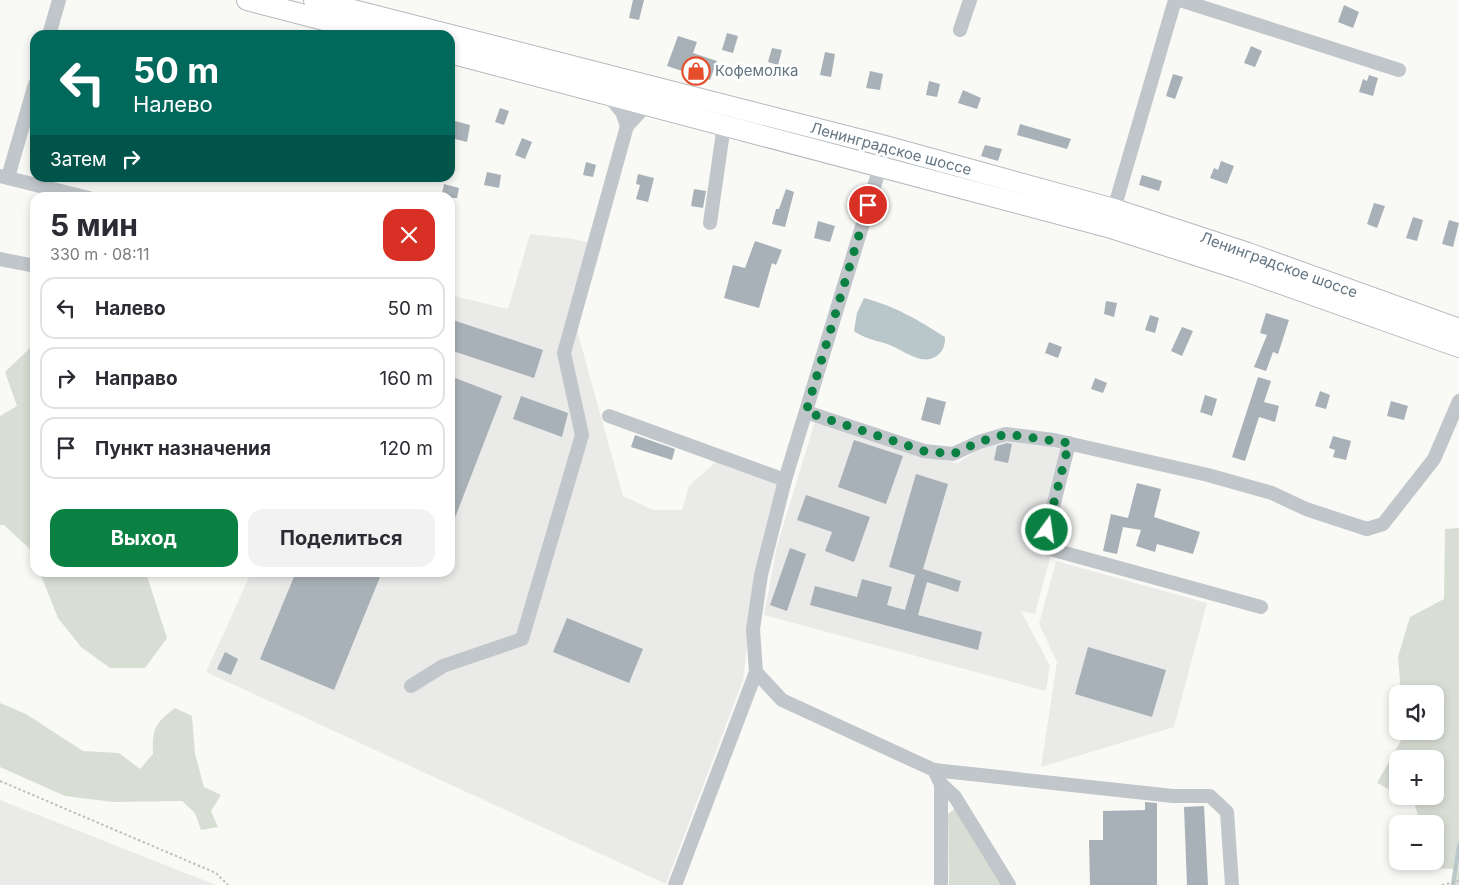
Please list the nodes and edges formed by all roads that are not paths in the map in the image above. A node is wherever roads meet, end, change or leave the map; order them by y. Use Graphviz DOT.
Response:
graph roads {
  1 [pos="59,0"];
  2 [pos="247,0"];
  3 [pos="314,0"];
  4 [pos="970,0"];
  5 [pos="1175,0"];
  6 [pos="1180,0"];
  7 [pos="50,30"];
  8 [pos="363,30"];
  9 [pos="431,30"];
  10 [pos="960,30"];
  11 [pos="455,36"];
  12 [pos="455,54"];
  13 [pos="1399,70"];
  14 [pos="608,94"];
  15 [pos="30,99"];
  16 [pos="651,106"];
  17 [pos="627,126"];
  18 [pos="724,126"];
  19 [pos="880,167"];
  20 [pos="4,176"];
  21 [pos="66,192"];
  22 [pos="1114,209"];
  23 [pos="710,222"];
  24 [pos="0,259"];
  25 [pos="30,265"];
  26 [pos="1459,329"];
  27 [pos="1459,347"];
  28 [pos="1459,401"];
  29 [pos="806,412"];
  30 [pos="609,416"];
  31 [pos="1069,443"];
  32 [pos="785,480"];
  33 [pos="1261,607"];
  34 [pos="756,672"];
  35 [pos="411,686"];
  36 [pos="934,770"];
  37 [pos="941,784"];
  38 [pos="675,885"];
  39 [pos="941,885"];
  40 [pos="1010,885"];
  41 [pos="1232,885"];
  1 -- 7 [label="street"];
  2 -- 8 [label="highway"];
  3 -- 9 [label="highway, Ленинградское шоссе"];
  4 -- 10 [label="street"];
  5 -- 22 [label="street"];
  6 -- 13 [label="street"];
  11 -- 22 [label="highway, Ленинградское шоссе"];
  12 -- 14 [label="highway, Ленинградское шоссе"];
  14 -- 16 [label="highway, Ленинградское шоссе"];
  14 -- 17 [label="street"];
  15 -- 20 [label="street"];
  16 -- 17 [label="street"];
  16 -- 18 [label="highway, Ленинградское шоссе"];
  17 -- 35 [label="street"];
  18 -- 19 [label="highway, Ленинградское шоссе"];
  18 -- 23 [label="street"];
  19 -- 27 [label="highway, Ленинградское шоссе"];
  19 -- 29 [label="street"];
  20 -- 21 [label="street"];
  22 -- 26 [label="highway, Ленинградское шоссе"];
  24 -- 25 [label="street"];
  28 -- 31 [label="street"];
  29 -- 31 [label="street"];
  29 -- 32 [label="street"];
  30 -- 32 [label="street"];
  31 -- 33 [label="street"];
  32 -- 34 [label="street"];
  34 -- 36 [label="street"];
  34 -- 38 [label="street"];
  36 -- 37 [label="street"];
  36 -- 41 [label="street"];
  37 -- 39 [label="street"];
  37 -- 40 [label="street"];
}
